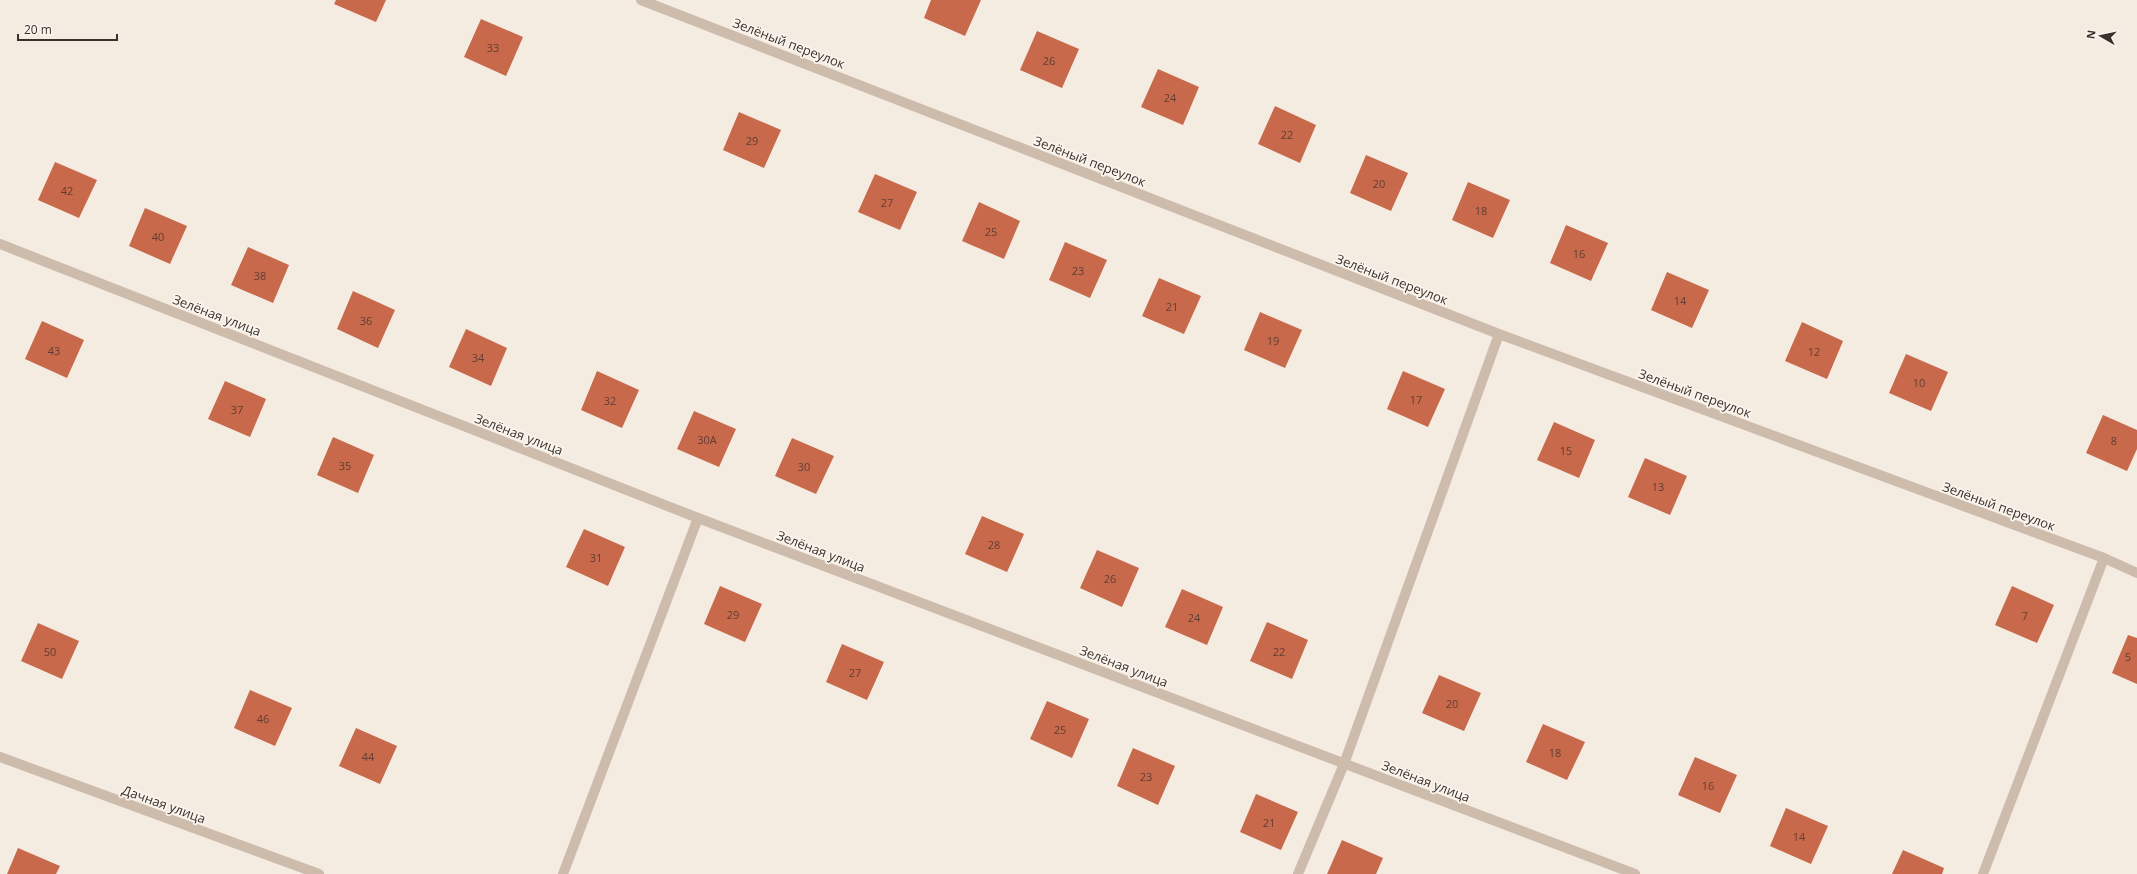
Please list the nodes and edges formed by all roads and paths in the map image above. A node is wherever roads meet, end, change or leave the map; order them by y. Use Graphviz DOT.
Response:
graph roads {
  1 [pos="642,0"];
  2 [pos="0,244"];
  3 [pos="1498,334"];
  4 [pos="698,518"];
  5 [pos="2104,558"];
  6 [pos="2137,573"];
  7 [pos="0,758"];
  8 [pos="1344,764"];
  9 [pos="319,874"];
  10 [pos="563,874"];
  11 [pos="1298,874"];
  12 [pos="1635,874"];
  13 [pos="1984,874"];
  1 -- 3 [label="street, Зелёный переулок"];
  2 -- 4 [label="street, Зелёная улица"];
  3 -- 5 [label="street, Зелёный переулок"];
  3 -- 8 [label="street"];
  4 -- 8 [label="street, Зелёная улица"];
  4 -- 10 [label="street"];
  5 -- 6 [label="street, Зелёный переулок"];
  5 -- 13 [label="street"];
  7 -- 9 [label="street, Дачная улица"];
  8 -- 11 [label="street"];
  8 -- 12 [label="street, Зелёная улица"];
}
